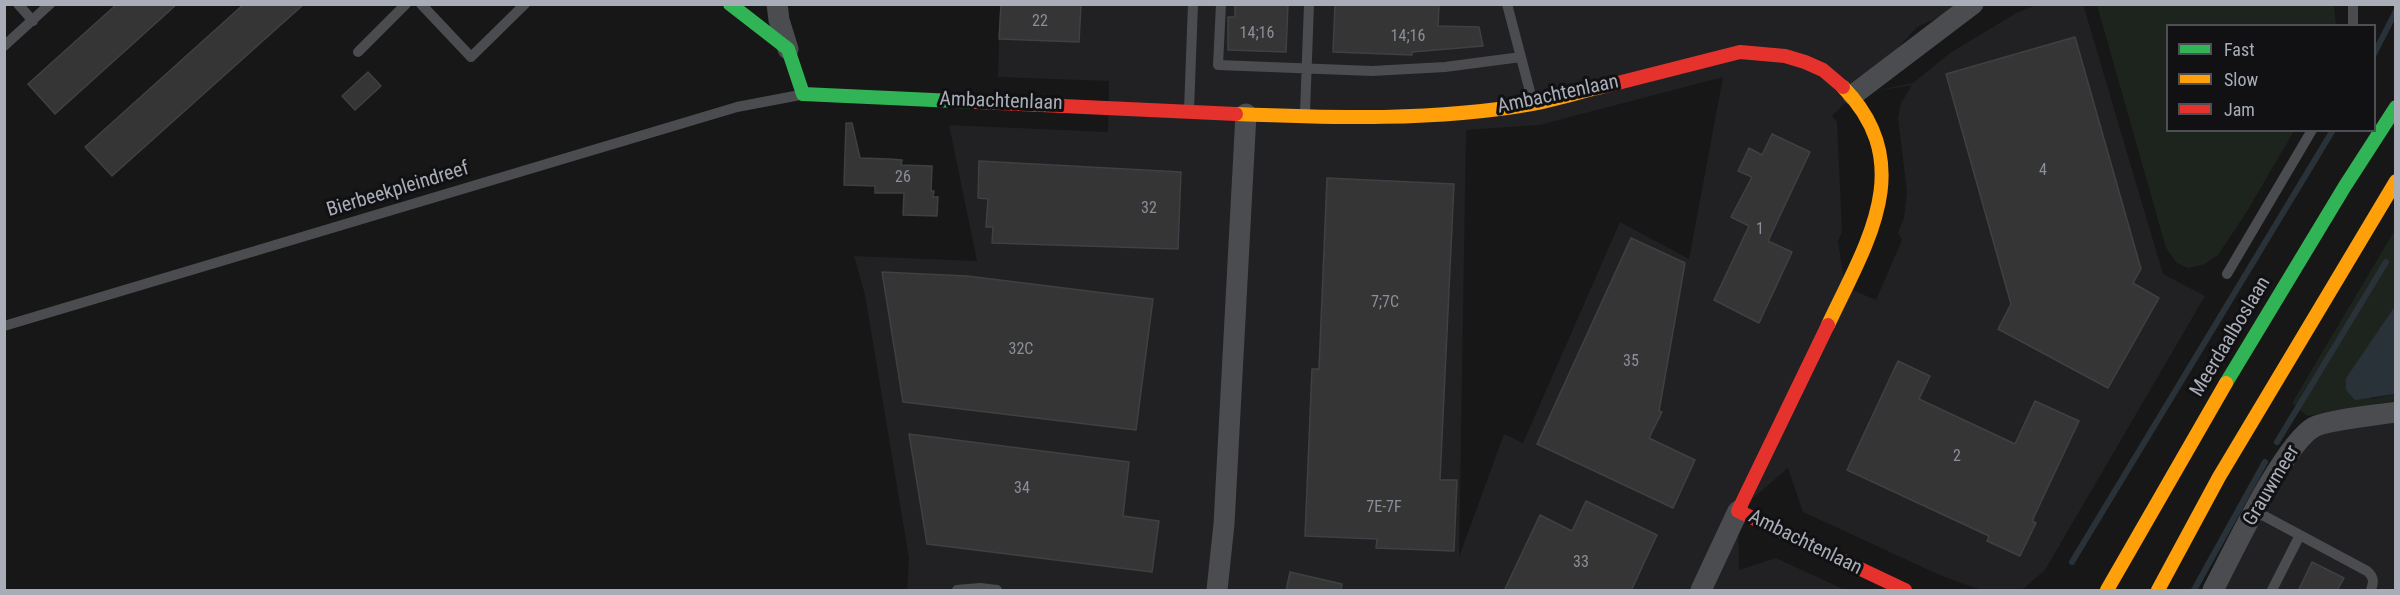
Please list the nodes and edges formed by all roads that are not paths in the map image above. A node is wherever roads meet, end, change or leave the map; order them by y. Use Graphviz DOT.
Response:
graph roads {
  1 [pos="18,4"];
  2 [pos="51,4"];
  3 [pos="406,4"];
  4 [pos="421,4"];
  5 [pos="525,4"];
  6 [pos="730,4"];
  7 [pos="777,4"];
  8 [pos="1193,4"];
  9 [pos="1221,4"];
  10 [pos="1309,4"];
  11 [pos="1507,4"];
  12 [pos="1973,4"];
  13 [pos="2353,4"];
  14 [pos="33,21"];
  15 [pos="2353,24"];
  16 [pos="4,46"];
  17 [pos="788,49"];
  18 [pos="358,52"];
  19 [pos="1521,57"];
  20 [pos="1307,69"];
  21 [pos="803,94"];
  22 [pos="1853,95"];
  23 [pos="1533,104"];
  24 [pos="2396,107"];
  25 [pos="1189,111"];
  26 [pos="1246,114"];
  27 [pos="1305,115"];
  28 [pos="2311,132"];
  29 [pos="2396,181"];
  30 [pos="2226,274"];
  31 [pos="4,326"];
  32 [pos="2396,412"];
  33 [pos="1738,511"];
  34 [pos="2255,511"];
  35 [pos="2300,535"];
  36 [pos="2107,588"];
  37 [pos="957,591"];
  38 [pos="997,591"];
  39 [pos="1217,591"];
  40 [pos="1701,591"];
  41 [pos="1905,591"];
  42 [pos="2158,591"];
  43 [pos="2212,591"];
  44 [pos="2272,591"];
  45 [pos="2370,591"];
  1 -- 14 [label="lane"];
  2 -- 14 [label="lane"];
  3 -- 18 [label="lane"];
  4 -- 5 [label="lane"];
  6 -- 17 [label="main road"];
  7 -- 17 [label="street"];
  8 -- 25 [label="lane"];
  9 -- 20 [label="lane"];
  10 -- 20 [label="lane"];
  11 -- 19 [label="lane"];
  12 -- 22 [label="street"];
  13 -- 15 [label="lane"];
  14 -- 16 [label="lane"];
  17 -- 21 [label="main road"];
  19 -- 20 [label="lane"];
  19 -- 23 [label="lane"];
  20 -- 27 [label="lane"];
  21 -- 25 [label="main road, Ambachtenlaan"];
  21 -- 31 [label="lane, Bierbeekpleindreef"];
  22 -- 23 [label="main road, Ambachtenlaan"];
  22 -- 33 [label="main road, Ambachtenlaan"];
  23 -- 27 [label="main road, Ambachtenlaan"];
  24 -- 36 [label="main road, Meerdaalboslaan"];
  25 -- 26 [label="main road, Ambachtenlaan"];
  26 -- 27 [label="main road, Ambachtenlaan"];
  26 -- 39 [label="street"];
  28 -- 30 [label="lane"];
  29 -- 42 [label="main road"];
  32 -- 34 [label="street, Grauwmeer"];
  33 -- 40 [label="street, Ambachtenlaan"];
  33 -- 41 [label="main road, Ambachtenlaan"];
  34 -- 35 [label="lane"];
  34 -- 43 [label="street, Grauwmeer"];
  35 -- 44 [label="lane"];
  35 -- 45 [label="lane"];
  37 -- 38 [label="lane"];
}
